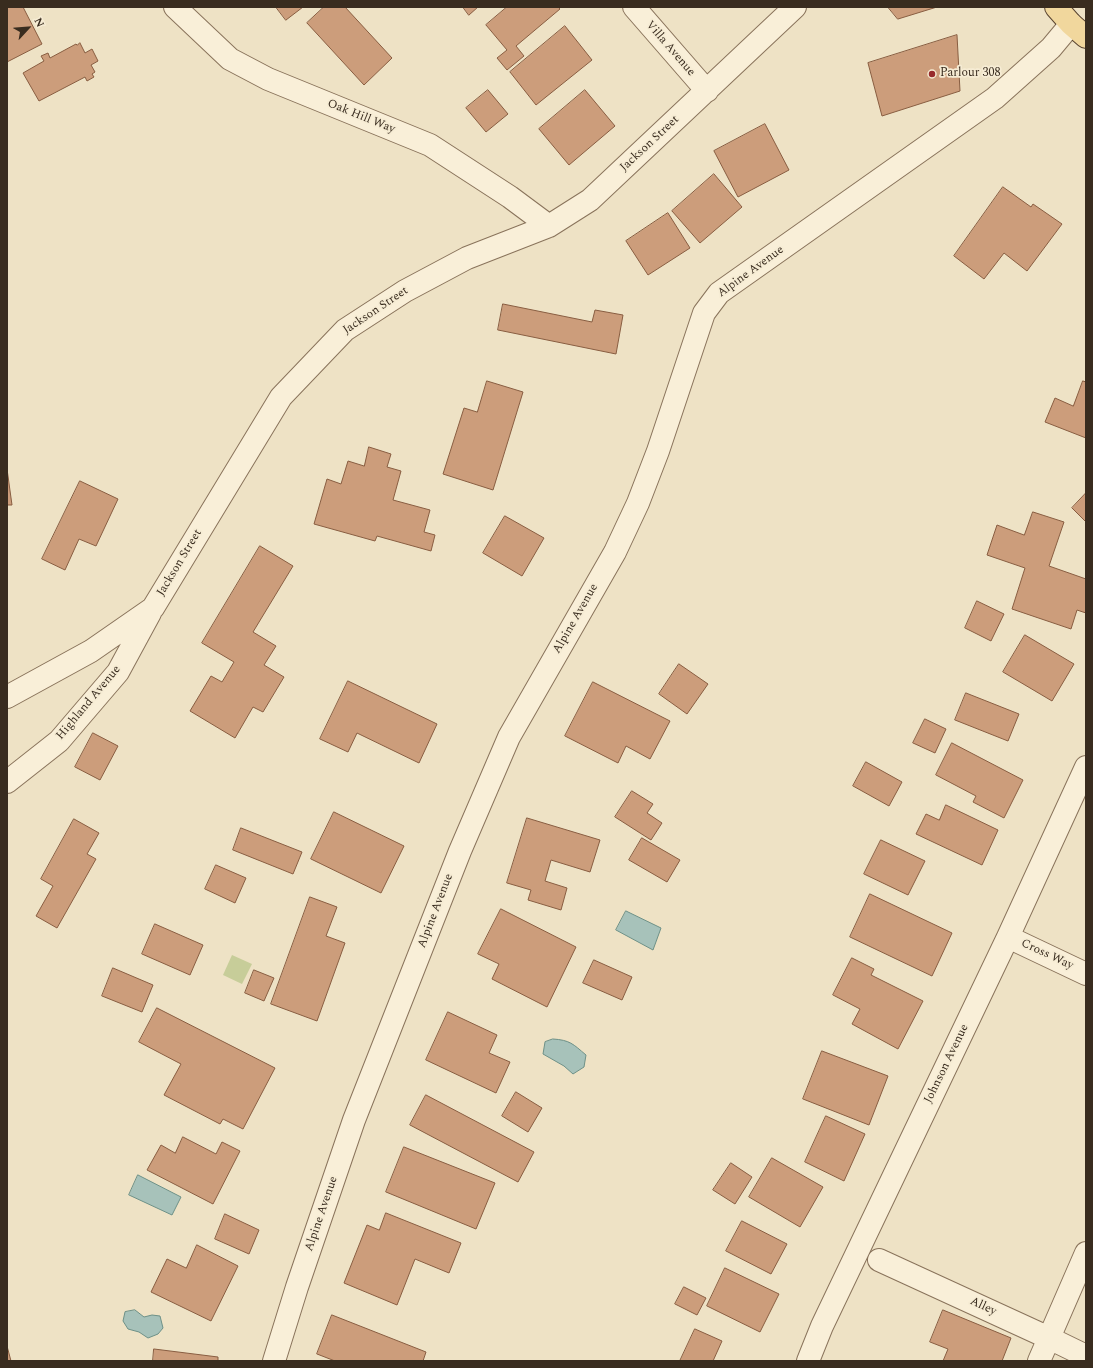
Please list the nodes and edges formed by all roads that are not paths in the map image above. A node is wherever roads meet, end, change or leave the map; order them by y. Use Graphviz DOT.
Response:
graph roads {
  1 [pos="175,7"];
  2 [pos="634,7"];
  3 [pos="795,7"];
  4 [pos="1056,7"];
  5 [pos="1079,30"];
  6 [pos="707,91"];
  7 [pos="549,226"];
  8 [pos="153,608"];
  9 [pos="7,696"];
  10 [pos="1086,767"];
  11 [pos="7,782"];
  12 [pos="1008,937"];
  13 [pos="1086,974"];
  14 [pos="1086,1253"];
  15 [pos="879,1260"];
  16 [pos="1049,1338"];
  17 [pos="1086,1356"];
  18 [pos="274,1361"];
  19 [pos="808,1361"];
  20 [pos="1039,1361"];
  1 -- 7 [label="street, Oak Hill Way"];
  2 -- 6 [label="street, Villa Avenue"];
  3 -- 6 [label="street, Jackson Street"];
  4 -- 5 [label="main road"];
  5 -- 18 [label="street, Alpine Avenue"];
  6 -- 7 [label="street, Jackson Street"];
  7 -- 8 [label="street, Jackson Street"];
  8 -- 9 [label="street, Jackson Street"];
  8 -- 11 [label="street, Highland Avenue"];
  10 -- 12 [label="street, Johnson Avenue"];
  12 -- 13 [label="street, Cross Way"];
  12 -- 19 [label="street, Johnson Avenue"];
  14 -- 16 [label="street"];
  15 -- 16 [label="street, Alley"];
  16 -- 17 [label="street, Alley"];
  16 -- 20 [label="street"];
}
